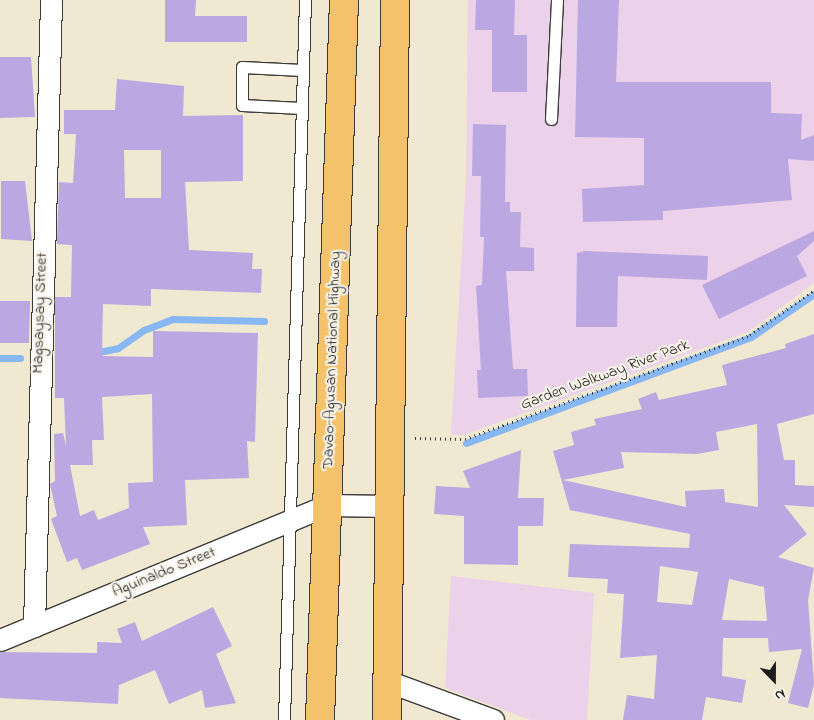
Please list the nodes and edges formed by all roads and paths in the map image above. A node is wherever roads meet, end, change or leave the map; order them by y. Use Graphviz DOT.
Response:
graph roads {
  1 [pos="51,0"];
  2 [pos="305,0"];
  3 [pos="344,0"];
  4 [pos="395,0"];
  5 [pos="557,0"];
  6 [pos="302,70"];
  7 [pos="301,108"];
  8 [pos="551,118"];
  9 [pos="814,290"];
  10 [pos="390,436"];
  11 [pos="327,505"];
  12 [pos="389,506"];
  13 [pos="287,521"];
  14 [pos="34,626"];
  15 [pos="0,640"];
  16 [pos="387,681"];
  17 [pos="284,720"];
  18 [pos="320,720"];
  19 [pos="386,720"];
  20 [pos="494,720"];
  1 -- 14 [label="street, Magsaysay Street"];
  2 -- 6 [label="lane"];
  3 -- 11 [label="highway, Davao-Agusan National Highway"];
  4 -- 10 [label="highway"];
  5 -- 8 [label="lane"];
  6 -- 7 [label="lane"];
  6 -- 7 [label="lane"];
  7 -- 13 [label="lane"];
  9 -- 10 [label="path, Garden Walkway River Park"];
  10 -- 12 [label="highway"];
  11 -- 12 [label="street"];
  11 -- 13 [label="street, Aguinaldo Street"];
  11 -- 18 [label="highway, Davao-Agusan National Highway"];
  12 -- 16 [label="highway"];
  13 -- 14 [label="street, Aguinaldo Street"];
  13 -- 17 [label="lane"];
  14 -- 15 [label="street, Aguinaldo Street"];
  16 -- 19 [label="highway"];
  16 -- 20 [label="street"];
}
